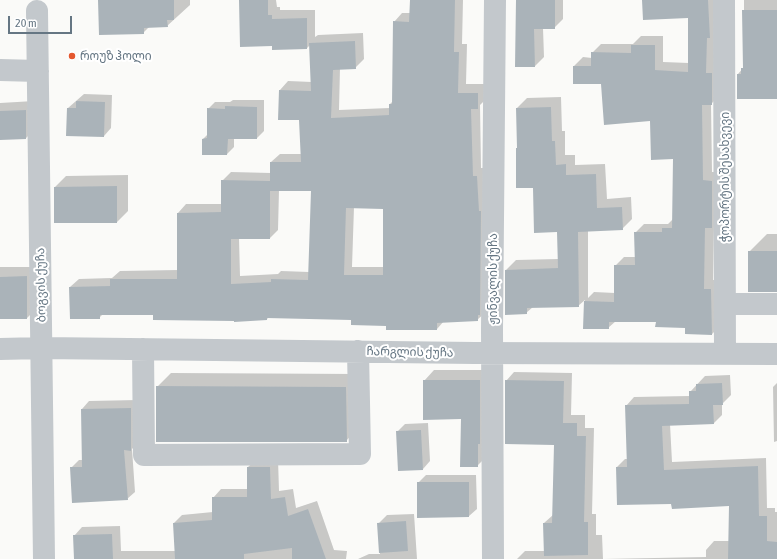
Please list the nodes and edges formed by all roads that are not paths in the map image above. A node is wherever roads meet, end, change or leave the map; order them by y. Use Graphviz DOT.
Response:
graph roads {
  1 [pos="495,0"];
  2 [pos="724,0"];
  3 [pos="37,11"];
  4 [pos="0,70"];
  5 [pos="38,71"];
  6 [pos="726,304"];
  7 [pos="777,304"];
  8 [pos="42,348"];
  9 [pos="0,349"];
  10 [pos="143,349"];
  11 [pos="358,351"];
  12 [pos="492,353"];
  13 [pos="725,354"];
  14 [pos="777,354"];
  15 [pos="44,559"];
  16 [pos="493,559"];
  1 -- 12 [label="street, ჟინვალის ქუჩა"];
  2 -- 6 [label="street, ჭოპორტის შესახვევი"];
  3 -- 5 [label="street, ბოგვის ქუჩა"];
  4 -- 5 [label="street"];
  5 -- 8 [label="street, ბოგვის ქუჩა"];
  6 -- 7 [label="street"];
  6 -- 13 [label="street, ჭოპორტის შესახვევი"];
  8 -- 9 [label="street, ჩარგლის ქუჩა"];
  8 -- 10 [label="street, ჩარგლის ქუჩა"];
  8 -- 15 [label="street, ბოგვის ქუჩა"];
  10 -- 11 [label="street, ჩარგლის ქუჩა"];
  10 -- 11 [label="street"];
  11 -- 12 [label="street, ჩარგლის ქუჩა"];
  12 -- 13 [label="street, ჩარგლის ქუჩა"];
  12 -- 16 [label="street, ჟინვალის ქუჩა"];
  13 -- 14 [label="street, ჩარგლის ქუჩა"];
}
